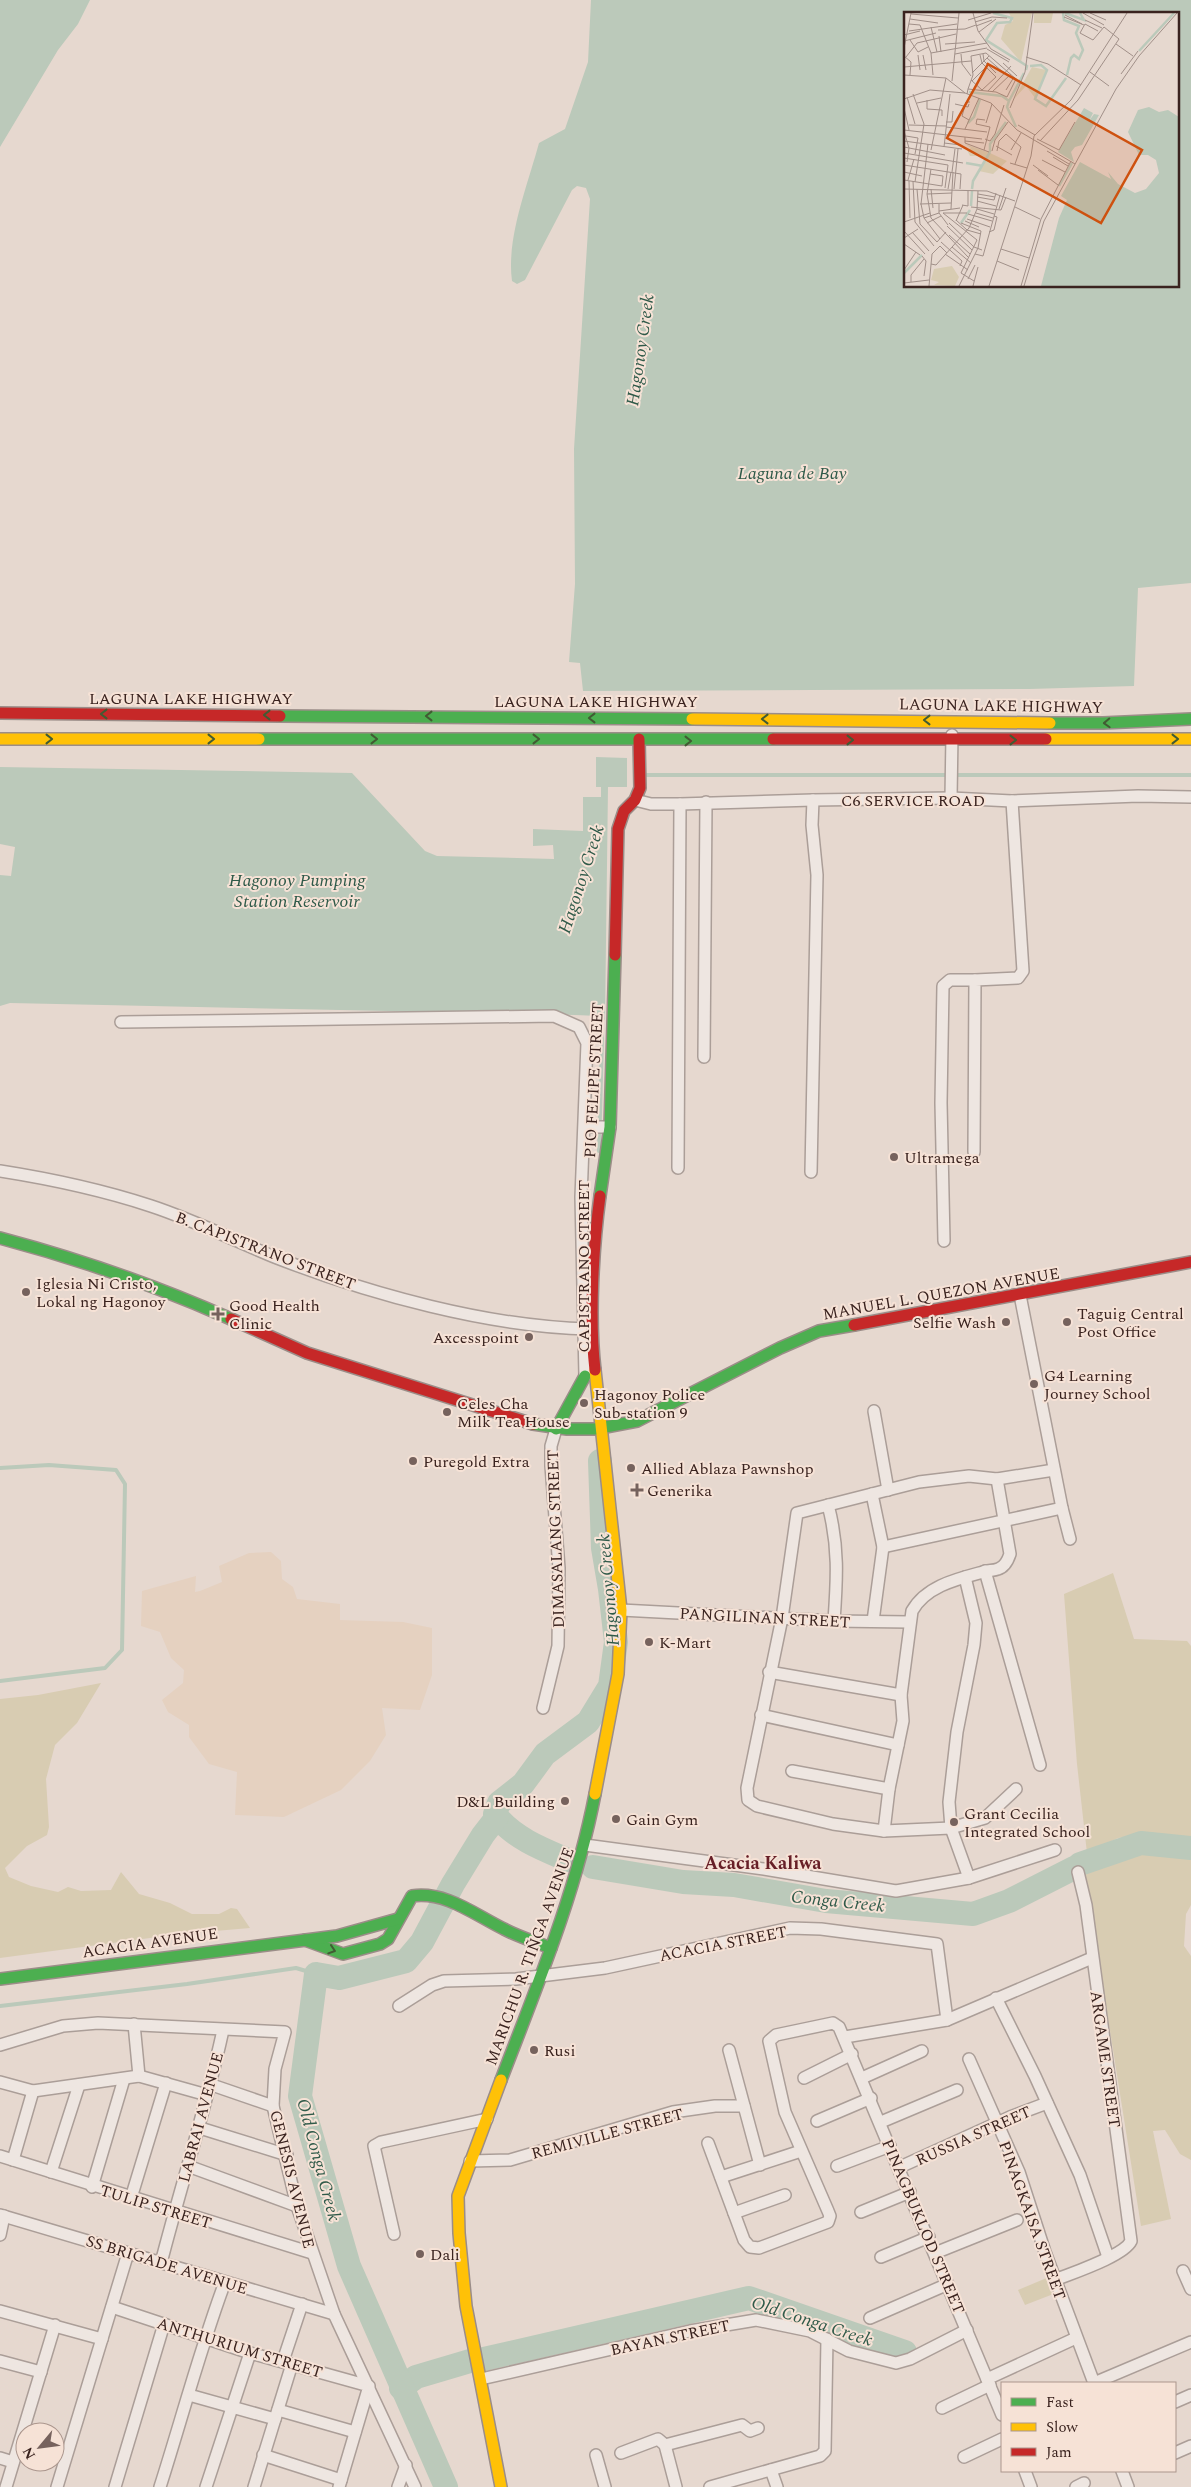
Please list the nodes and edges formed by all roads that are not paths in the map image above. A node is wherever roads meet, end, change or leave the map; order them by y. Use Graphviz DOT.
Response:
graph roads {
  1 [pos="0,714"];
  2 [pos="1191,720"];
  3 [pos="952,721"];
  4 [pos="639,739"];
  5 [pos="1191,739"];
  6 [pos="0,740"];
  7 [pos="952,740"];
  8 [pos="951,794"];
  9 [pos="1191,797"];
  10 [pos="635,800"];
  11 [pos="813,800"];
  12 [pos="1012,801"];
  13 [pos="706,802"];
  14 [pos="680,804"];
  15 [pos="975,980"];
  16 [pos="121,1022"];
  17 [pos="704,1057"];
  18 [pos="588,1127"];
  19 [pos="606,1127"];
  20 [pos="974,1152"];
  21 [pos="678,1168"];
  22 [pos="0,1171"];
  23 [pos="811,1172"];
  24 [pos="0,1238"];
  25 [pos="944,1241"];
  26 [pos="1191,1262"];
  27 [pos="1020,1296"];
  28 [pos="588,1329"];
  29 [pos="585,1376"];
  30 [pos="874,1411"];
  31 [pos="628,1424"];
  32 [pos="596,1428"];
  33 [pos="556,1429"];
  34 [pos="606,1466"];
  35 [pos="1054,1470"];
  36 [pos="998,1479"];
  37 [pos="888,1490"];
  38 [pos="872,1494"];
  39 [pos="828,1505"];
  40 [pos="1062,1508"];
  41 [pos="1004,1522"];
  42 [pos="1070,1538"];
  43 [pos="882,1547"];
  44 [pos="985,1571"];
  45 [pos="966,1577"];
  46 [pos="621,1610"];
  47 [pos="782,1618"];
  48 [pos="834,1621"];
  49 [pos="873,1621"];
  50 [pos="909,1622"];
  51 [pos="769,1672"];
  52 [pos="901,1695"];
  53 [pos="543,1708"];
  54 [pos="761,1715"];
  55 [pos="898,1745"];
  56 [pos="1040,1765"];
  57 [pos="792,1771"];
  58 [pos="889,1789"];
  59 [pos="1016,1789"];
  60 [pos="950,1828"];
  61 [pos="884,1831"];
  62 [pos="585,1845"];
  63 [pos="1055,1850"];
  64 [pos="1078,1872"];
  65 [pos="969,1878"];
  66 [pos="398,1919"];
  67 [pos="305,1940"];
  68 [pos="551,1948"];
  69 [pos="1092,1958"];
  70 [pos="541,1975"];
  71 [pos="0,1979"];
  72 [pos="996,1998"];
  73 [pos="399,2006"];
  74 [pos="947,2020"];
  75 [pos="134,2024"];
  76 [pos="223,2030"];
  77 [pos="845,2037"];
  78 [pos="0,2045"];
  79 [pos="730,2050"];
  80 [pos="922,2051"];
  81 [pos="852,2054"];
  82 [pos="969,2059"];
  83 [pos="139,2076"];
  84 [pos="124,2078"];
  85 [pos="804,2078"];
  86 [pos="862,2078"];
  87 [pos="0,2082"];
  88 [pos="166,2083"];
  89 [pos="79,2085"];
  90 [pos="209,2090"];
  91 [pos="957,2090"];
  92 [pos="33,2091"];
  93 [pos="871,2098"];
  94 [pos="1047,2103"];
  95 [pos="273,2106"];
  96 [pos="744,2106"];
  97 [pos="487,2120"];
  98 [pos="817,2121"];
  99 [pos="881,2122"];
  100 [pos="998,2124"];
  101 [pos="200,2128"];
  102 [pos="708,2143"];
  103 [pos="890,2146"];
  104 [pos="800,2151"];
  105 [pos="287,2155"];
  106 [pos="0,2156"];
  107 [pos="13,2160"];
  108 [pos="470,2162"];
  109 [pos="760,2164"];
  110 [pos="188,2166"];
  111 [pos="837,2166"];
  112 [pos="900,2167"];
  113 [pos="51,2172"];
  114 [pos="721,2178"];
  115 [pos="92,2186"];
  116 [pos="910,2192"];
  117 [pos="785,2195"];
  118 [pos="131,2198"];
  119 [pos="297,2206"];
  120 [pos="174,2211"];
  121 [pos="861,2212"];
  122 [pos="734,2213"];
  123 [pos="2,2215"];
  124 [pos="1017,2220"];
  125 [pos="394,2234"];
  126 [pos="0,2235"];
  127 [pos="929,2237"];
  128 [pos="128,2253"];
  129 [pos="312,2253"];
  130 [pos="935,2253"];
  131 [pos="881,2257"];
  132 [pos="1108,2257"];
  133 [pos="162,2263"];
  134 [pos="1183,2271"];
  135 [pos="1055,2280"];
  136 [pos="225,2282"];
  137 [pos="948,2284"];
  138 [pos="1191,2289"];
  139 [pos="302,2304"];
  140 [pos="112,2307"];
  141 [pos="0,2311"];
  142 [pos="334,2314"];
  143 [pos="870,2318"];
  144 [pos="164,2324"];
  145 [pos="55,2325"];
  146 [pos="968,2330"];
  147 [pos="204,2338"];
  148 [pos="1076,2338"];
  149 [pos="102,2339"];
  150 [pos="827,2339"];
  151 [pos="1191,2342"];
  152 [pos="250,2353"];
  153 [pos="0,2362"];
  154 [pos="287,2363"];
  155 [pos="41,2372"];
  156 [pos="481,2378"];
  157 [pos="989,2382"];
  158 [pos="1094,2382"];
  159 [pos="1096,2382"];
  160 [pos="369,2386"];
  161 [pos="189,2395"];
  162 [pos="1191,2395"];
  163 [pos="1176,2402"];
  164 [pos="231,2406"];
  165 [pos="942,2408"];
  166 [pos="1001,2412"];
  167 [pos="276,2414"];
  168 [pos="758,2428"];
  169 [pos="355,2432"];
  170 [pos="1001,2439"];
  171 [pos="664,2446"];
  172 [pos="1191,2446"];
  173 [pos="621,2453"];
  174 [pos="1176,2453"];
  175 [pos="263,2455"];
  176 [pos="596,2455"];
  177 [pos="964,2457"];
  178 [pos="0,2458"];
  179 [pos="13,2462"];
  180 [pos="406,2465"];
  181 [pos="771,2470"];
  182 [pos="1025,2472"];
  183 [pos="1125,2472"];
  184 [pos="340,2483"];
  185 [pos="718,2486"];
  186 [pos="6,2487"];
  187 [pos="58,2487"];
  188 [pos="115,2487"];
  189 [pos="160,2487"];
  190 [pos="206,2487"];
  191 [pos="254,2487"];
  192 [pos="398,2487"];
  193 [pos="415,2487"];
  194 [pos="501,2487"];
  195 [pos="606,2487"];
  196 [pos="676,2487"];
  197 [pos="777,2487"];
  198 [pos="1031,2487"];
  199 [pos="1128,2487"];
  3 -- 1 [label="main road, LAGUNA LAKE HIGHWAY, one-way"];
  2 -- 3 [label="main road, LAGUNA LAKE HIGHWAY, one-way"];
  3 -- 7 [label="street"];
  6 -- 4 [label="main road, LAGUNA LAKE HIGHWAY, one-way"];
  4 -- 7 [label="main road, LAGUNA LAKE HIGHWAY, one-way"];
  4 -- 10 [label="main road, PIO FELIPE STREET"];
  7 -- 5 [label="main road, LAGUNA LAKE HIGHWAY, one-way"];
  7 -- 8 [label="street"];
  8 -- 11 [label="street, C6 SERVICE ROAD"];
  8 -- 12 [label="street, C6 SERVICE ROAD"];
  9 -- 12 [label="street, C6 SERVICE ROAD"];
  10 -- 14 [label="street, C6 SERVICE ROAD"];
  10 -- 19 [label="main road, PIO FELIPE STREET"];
  11 -- 13 [label="street, C6 SERVICE ROAD"];
  11 -- 23 [label="street"];
  12 -- 15 [label="street"];
  13 -- 14 [label="street, C6 SERVICE ROAD"];
  13 -- 17 [label="street"];
  14 -- 21 [label="street"];
  15 -- 20 [label="street"];
  15 -- 25 [label="street"];
  16 -- 18 [label="street, CAPISTRANO STREET"];
  18 -- 19 [label="street"];
  18 -- 28 [label="street, CAPISTRANO STREET"];
  19 -- 28 [label="main road, PIO FELIPE STREET"];
  22 -- 28 [label="street, B. CAPISTRANO STREET"];
  24 -- 33 [label="main road, MANUEL L. QUEZON AVENUE"];
  26 -- 27 [label="main road, MANUEL L. QUEZON AVENUE"];
  27 -- 31 [label="main road, MANUEL L. QUEZON AVENUE"];
  27 -- 35 [label="street"];
  28 -- 29 [label="street, CAPISTRANO STREET"];
  28 -- 32 [label="main road, PIO FELIPE STREET"];
  29 -- 33 [label="main road"];
  30 -- 37 [label="street"];
  31 -- 32 [label="main road, MANUEL L. QUEZON AVENUE"];
  31 -- 34 [label="main road"];
  32 -- 33 [label="main road, MANUEL L. QUEZON AVENUE"];
  32 -- 34 [label="main road, MARICHU R. TIÑGA AVENUE"];
  33 -- 53 [label="street, DIMASALANG STREET"];
  34 -- 46 [label="main road, MARICHU R. TIÑGA AVENUE"];
  35 -- 36 [label="street"];
  35 -- 40 [label="street"];
  36 -- 37 [label="street"];
  36 -- 41 [label="street"];
  37 -- 38 [label="street"];
  38 -- 39 [label="street"];
  38 -- 43 [label="street"];
  39 -- 47 [label="street"];
  39 -- 48 [label="street"];
  40 -- 41 [label="street"];
  40 -- 42 [label="street"];
  41 -- 43 [label="street"];
  41 -- 44 [label="street"];
  43 -- 49 [label="street"];
  44 -- 45 [label="street"];
  44 -- 56 [label="street"];
  45 -- 50 [label="street"];
  45 -- 60 [label="street"];
  46 -- 47 [label="street, PANGILINAN STREET"];
  46 -- 62 [label="main road, MARICHU R. TIÑGA AVENUE"];
  47 -- 48 [label="street, PANGILINAN STREET"];
  47 -- 51 [label="street"];
  48 -- 49 [label="street, PANGILINAN STREET"];
  49 -- 50 [label="street, PANGILINAN STREET"];
  50 -- 52 [label="street"];
  51 -- 52 [label="street"];
  51 -- 54 [label="street"];
  52 -- 55 [label="street"];
  54 -- 55 [label="street"];
  54 -- 61 [label="street"];
  55 -- 58 [label="street"];
  57 -- 58 [label="street"];
  58 -- 61 [label="street"];
  59 -- 60 [label="street"];
  60 -- 61 [label="street"];
  60 -- 65 [label="street"];
  62 -- 65 [label="street"];
  62 -- 68 [label="main road, MARICHU R. TIÑGA AVENUE"];
  63 -- 65 [label="street"];
  64 -- 69 [label="street, ARGAME STREET"];
  66 -- 67 [label="main road, ACACIA AVENUE"];
  67 -- 66 [label="main road, ACACIA AVENUE, one-way"];
  66 -- 68 [label="main road, ACACIA AVENUE"];
  67 -- 71 [label="main road, ACACIA AVENUE"];
  68 -- 70 [label="main road, MARICHU R. TIÑGA AVENUE"];
  69 -- 72 [label="street"];
  69 -- 132 [label="street, ARGAME STREET"];
  70 -- 73 [label="street"];
  70 -- 74 [label="street, ACACIA STREET"];
  70 -- 97 [label="main road, MARICHU R. TIÑGA AVENUE"];
  72 -- 74 [label="street"];
  72 -- 94 [label="street"];
  74 -- 77 [label="street"];
  75 -- 76 [label="street"];
  75 -- 78 [label="street"];
  75 -- 83 [label="street"];
  76 -- 90 [label="street, LABRAI AVENUE"];
  76 -- 95 [label="street, GENESIS AVENUE"];
  77 -- 81 [label="street, PINAGBUKLOD STREET"];
  77 -- 104 [label="street"];
  79 -- 96 [label="street"];
  80 -- 86 [label="street"];
  81 -- 85 [label="street"];
  81 -- 86 [label="street, PINAGBUKLOD STREET"];
  82 -- 100 [label="street, PINAGKAISA STREET"];
  83 -- 84 [label="street"];
  83 -- 88 [label="street"];
  84 -- 89 [label="street"];
  84 -- 115 [label="street"];
  86 -- 93 [label="street, PINAGBUKLOD STREET"];
  87 -- 92 [label="street"];
  88 -- 90 [label="street"];
  88 -- 118 [label="street"];
  89 -- 92 [label="street"];
  89 -- 113 [label="street"];
  90 -- 95 [label="street"];
  90 -- 101 [label="street, LABRAI AVENUE"];
  91 -- 99 [label="street"];
  92 -- 107 [label="street"];
  93 -- 98 [label="street"];
  93 -- 99 [label="street, PINAGBUKLOD STREET"];
  94 -- 100 [label="street, RUSSIA STREET"];
  94 -- 132 [label="street"];
  95 -- 105 [label="street, GENESIS AVENUE"];
  96 -- 108 [label="street, REMIVILLE STREET"];
  96 -- 109 [label="street"];
  97 -- 108 [label="main road, MARICHU R. TIÑGA AVENUE"];
  97 -- 125 [label="street"];
  99 -- 103 [label="street, PINAGBUKLOD STREET"];
  100 -- 112 [label="street, RUSSIA STREET"];
  100 -- 135 [label="street, PINAGKAISA STREET"];
  101 -- 105 [label="street"];
  101 -- 110 [label="street, LABRAI AVENUE"];
  102 -- 114 [label="street"];
  103 -- 111 [label="street"];
  103 -- 112 [label="street, PINAGBUKLOD STREET"];
  104 -- 109 [label="street"];
  104 -- 122 [label="street"];
  105 -- 119 [label="street, GENESIS AVENUE"];
  106 -- 107 [label="street, TULIP STREET"];
  107 -- 113 [label="street, TULIP STREET"];
  108 -- 156 [label="main road, MARICHU R. TIÑGA AVENUE"];
  109 -- 114 [label="street"];
  110 -- 119 [label="street"];
  110 -- 120 [label="street, LABRAI AVENUE"];
  112 -- 116 [label="street, PINAGBUKLOD STREET"];
  113 -- 115 [label="street, TULIP STREET"];
  114 -- 122 [label="street"];
  115 -- 118 [label="street, TULIP STREET"];
  116 -- 121 [label="street"];
  116 -- 127 [label="street, PINAGBUKLOD STREET"];
  117 -- 122 [label="street"];
  118 -- 120 [label="street, TULIP STREET"];
  119 -- 129 [label="street, GENESIS AVENUE"];
  120 -- 129 [label="street, TULIP STREET"];
  120 -- 133 [label="street, LABRAI AVENUE"];
  123 -- 126 [label="street"];
  123 -- 128 [label="street, SS BRIGADE AVENUE"];
  124 -- 130 [label="street"];
  127 -- 130 [label="street, PINAGBUKLOD STREET"];
  127 -- 131 [label="street"];
  128 -- 133 [label="street, SS BRIGADE AVENUE"];
  128 -- 140 [label="street"];
  129 -- 142 [label="street, GENESIS AVENUE"];
  130 -- 137 [label="street, PINAGBUKLOD STREET"];
  132 -- 135 [label="street"];
  133 -- 136 [label="street, SS BRIGADE AVENUE"];
  134 -- 138 [label="street"];
  135 -- 148 [label="street, PINAGKAISA STREET"];
  136 -- 139 [label="street, SS BRIGADE AVENUE"];
  136 -- 147 [label="street"];
  137 -- 143 [label="street"];
  137 -- 146 [label="street, PINAGBUKLOD STREET"];
  139 -- 142 [label="street, SS BRIGADE AVENUE"];
  139 -- 154 [label="street"];
  140 -- 144 [label="street, ANTHURIUM STREET"];
  140 -- 149 [label="street"];
  141 -- 145 [label="street"];
  142 -- 160 [label="street, GENESIS AVENUE"];
  144 -- 147 [label="street, ANTHURIUM STREET"];
  144 -- 188 [label="street"];
  145 -- 149 [label="street"];
  145 -- 155 [label="street"];
  146 -- 150 [label="street, BAYAN STREET"];
  146 -- 157 [label="street, PINAGBUKLOD STREET"];
  147 -- 152 [label="street, ANTHURIUM STREET"];
  147 -- 161 [label="street"];
  148 -- 157 [label="street"];
  148 -- 158 [label="street, PINAGKAISA STREET"];
  149 -- 187 [label="street"];
  150 -- 156 [label="street, BAYAN STREET"];
  150 -- 181 [label="street"];
  151 -- 159 [label="street"];
  152 -- 154 [label="street, ANTHURIUM STREET"];
  152 -- 164 [label="street"];
  153 -- 155 [label="street"];
  154 -- 160 [label="street, ANTHURIUM STREET"];
  154 -- 167 [label="street"];
  155 -- 179 [label="street"];
  156 -- 194 [label="main road, MARICHU R. TIÑGA AVENUE"];
  157 -- 165 [label="street"];
  157 -- 166 [label="street, PINAGBUKLOD STREET"];
  160 -- 169 [label="street"];
  160 -- 180 [label="street, GENESIS AVENUE"];
  161 -- 164 [label="street"];
  161 -- 189 [label="street"];
  162 -- 163 [label="street"];
  164 -- 167 [label="street"];
  164 -- 190 [label="street"];
  167 -- 169 [label="street"];
  167 -- 175 [label="street"];
  168 -- 171 [label="street"];
  169 -- 184 [label="street"];
  170 -- 177 [label="street"];
  171 -- 173 [label="street"];
  171 -- 196 [label="street"];
  172 -- 174 [label="street"];
  175 -- 184 [label="street"];
  175 -- 191 [label="street"];
  176 -- 195 [label="street"];
  178 -- 179 [label="street"];
  179 -- 186 [label="street"];
  180 -- 192 [label="street"];
  180 -- 193 [label="street, GENESIS AVENUE"];
  181 -- 185 [label="street"];
  181 -- 197 [label="street"];
  182 -- 198 [label="street"];
  183 -- 199 [label="street"];
}
